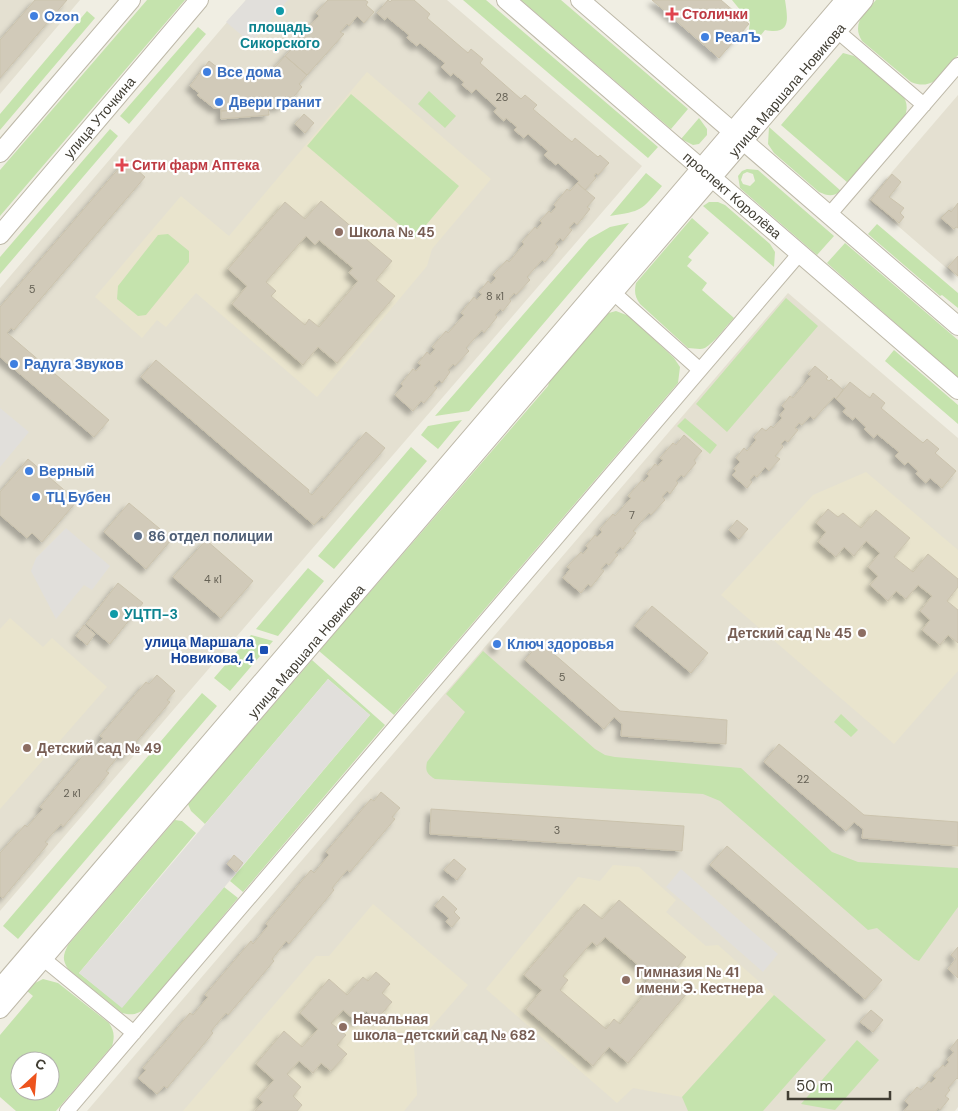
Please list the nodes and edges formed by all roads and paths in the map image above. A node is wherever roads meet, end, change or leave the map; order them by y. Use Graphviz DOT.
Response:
graph roads {
  1 [pos="130,0"];
  2 [pos="199,0"];
  3 [pos="506,0"];
  4 [pos="580,0"];
  5 [pos="845,0"];
  6 [pos="864,0"];
  7 [pos="832,27"];
  8 [pos="958,65"];
  9 [pos="924,105"];
  10 [pos="738,136"];
  11 [pos="0,153"];
  12 [pos="707,172"];
  13 [pos="829,216"];
  14 [pos="0,235"];
  15 [pos="800,253"];
  16 [pos="608,288"];
  17 [pos="958,326"];
  18 [pos="700,370"];
  19 [pos="958,390"];
  20 [pos="38,955"];
  21 [pos="0,988"];
  22 [pos="0,1009"];
  23 [pos="134,1033"];
  24 [pos="67,1111"];
  1 -- 11 [label="street"];
  2 -- 14 [label="street, улица Уточкина"];
  3 -- 12 [label="street, проспект Королёва"];
  4 -- 10 [label="street"];
  5 -- 7 [label="street, улица Маршала Новикова"];
  6 -- 7 [label="street, улица Маршала Новикова"];
  7 -- 9 [label="street"];
  7 -- 10 [label="street, улица Маршала Новикова"];
  8 -- 9 [label="street"];
  9 -- 13 [label="street"];
  10 -- 12 [label="street, улица Маршала Новикова"];
  10 -- 13 [label="street"];
  12 -- 15 [label="street, проспект Королёва"];
  12 -- 16 [label="street, улица Маршала Новикова"];
  13 -- 17 [label="street"];
  15 -- 18 [label="street"];
  15 -- 19 [label="street, проспект Королёва"];
  16 -- 18 [label="street"];
  16 -- 20 [label="street, улица Маршала Новикова"];
  18 -- 23 [label="street"];
  20 -- 21 [label="street, улица Маршала Новикова"];
  20 -- 22 [label="street, улица Маршала Новикова"];
  20 -- 23 [label="street"];
  23 -- 24 [label="street"];
}
